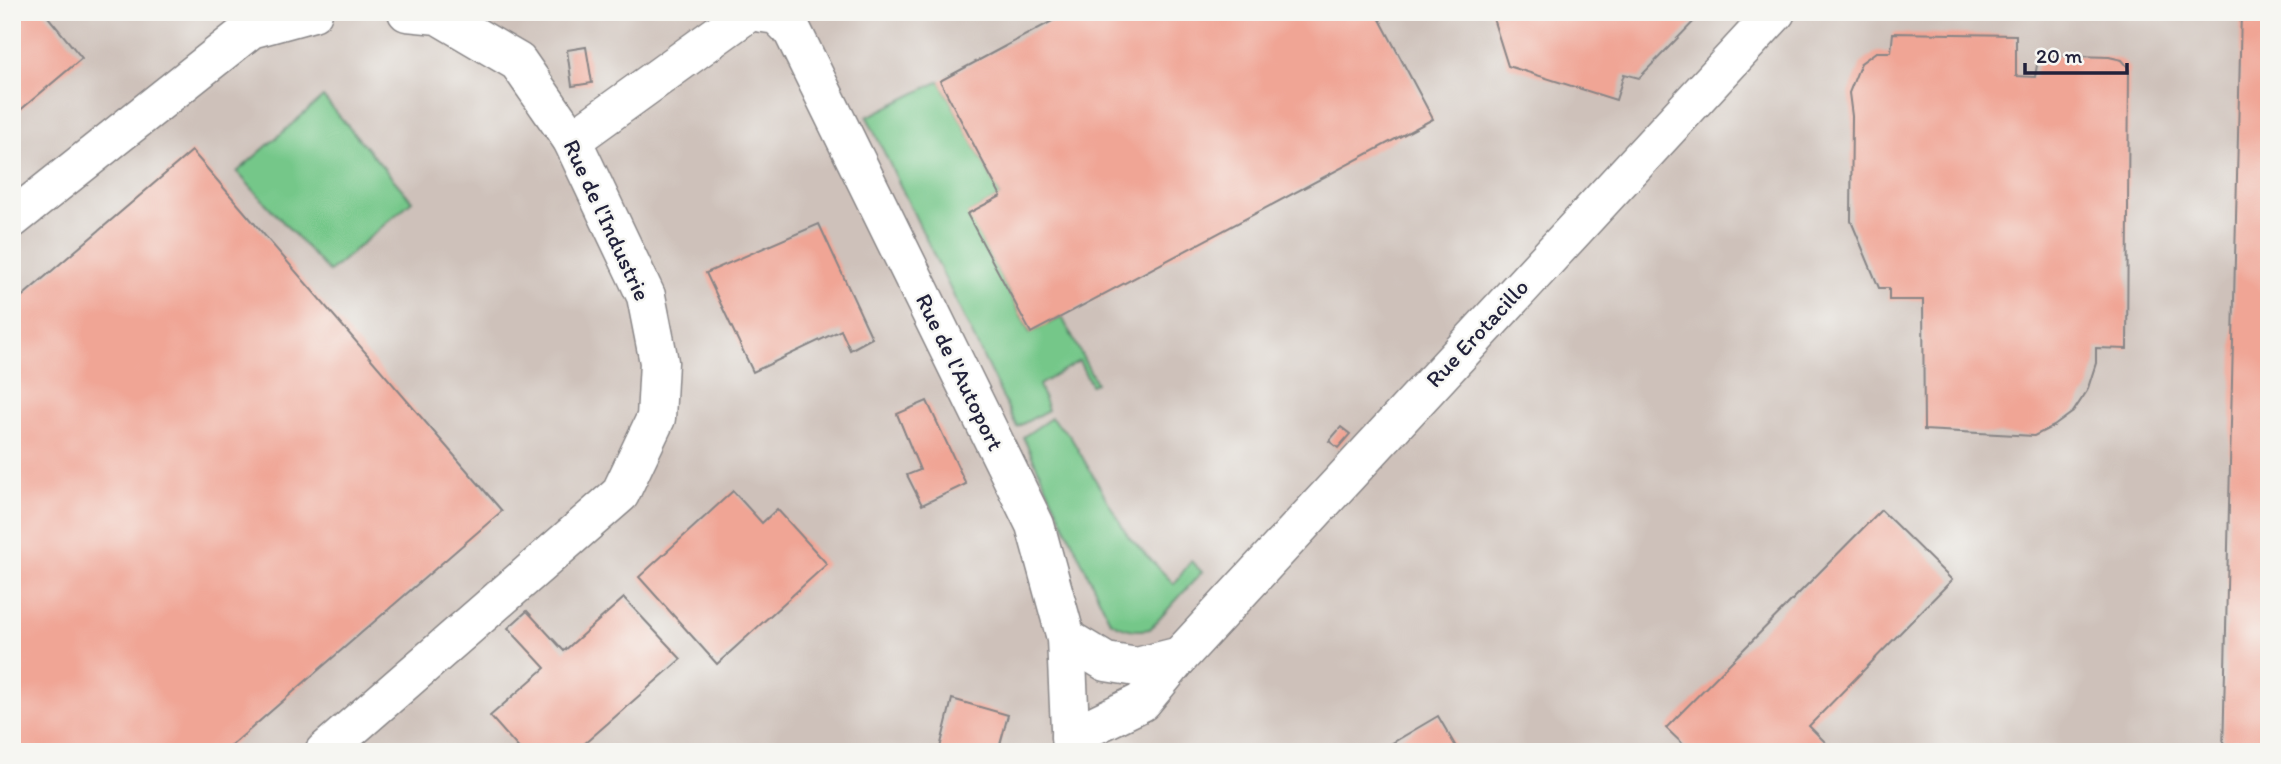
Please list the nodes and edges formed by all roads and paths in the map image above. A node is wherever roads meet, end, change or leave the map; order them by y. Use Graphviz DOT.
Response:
graph roads {
  1 [pos="313,12"];
  2 [pos="407,12"];
  3 [pos="1776,12"];
  4 [pos="761,13"];
  5 [pos="572,140"];
  6 [pos="12,219"];
  7 [pos="1066,638"];
  8 [pos="1180,656"];
  9 [pos="1070,744"];
  10 [pos="324,752"];
  1 -- 6 [label="street"];
  2 -- 5 [label="street, Rue de l'Industrie"];
  3 -- 8 [label="street, Rue Erotacillo"];
  4 -- 5 [label="street"];
  4 -- 7 [label="street, Rue de l'Autoport"];
  5 -- 10 [label="street, Rue de l'Industrie"];
  7 -- 8 [label="street"];
  7 -- 9 [label="street, Rue de l'Autoport"];
  8 -- 9 [label="street, Rue Erotacillo"];
}
